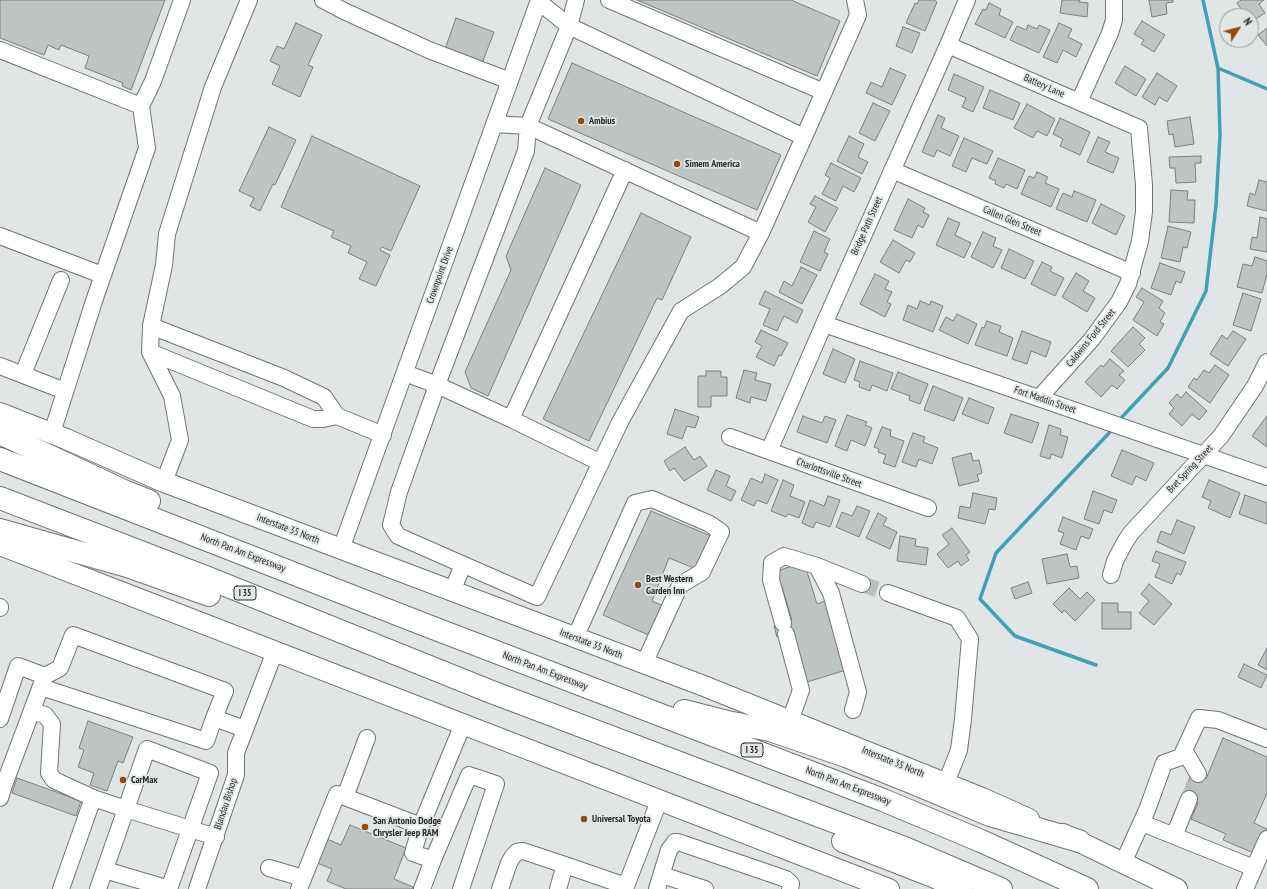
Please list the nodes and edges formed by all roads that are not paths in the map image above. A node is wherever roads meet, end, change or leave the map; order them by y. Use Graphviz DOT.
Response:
graph roads {
  1 [pos="182,0"];
  2 [pos="249,0"];
  3 [pos="323,0"];
  4 [pos="576,0"];
  5 [pos="609,0"];
  6 [pos="855,0"];
  7 [pos="967,0"];
  8 [pos="1114,0"];
  9 [pos="539,1"];
  10 [pos="569,26"];
  11 [pos="948,45"];
  12 [pos="0,50"];
  13 [pos="510,81"];
  14 [pos="824,92"];
  15 [pos="1079,102"];
  16 [pos="141,106"];
  17 [pos="494,124"];
  18 [pos="528,126"];
  19 [pos="1139,128"];
  20 [pos="804,137"];
  21 [pos="625,170"];
  22 [pos="892,170"];
  23 [pos="761,233"];
  24 [pos="0,236"];
  25 [pos="1132,273"];
  26 [pos="102,275"];
  27 [pos="61,280"];
  28 [pos="824,324"];
  29 [pos="151,326"];
  30 [pos="150,352"];
  31 [pos="1267,362"];
  32 [pos="0,366"];
  33 [pos="405,373"];
  34 [pos="23,374"];
  35 [pos="437,385"];
  36 [pos="64,391"];
  37 [pos="1039,398"];
  38 [pos="0,413"];
  39 [pos="337,416"];
  40 [pos="511,419"];
  41 [pos="0,433"];
  42 [pos="52,433"];
  43 [pos="383,435"];
  44 [pos="730,437"];
  45 [pos="769,452"];
  46 [pos="1204,455"];
  47 [pos="0,459"];
  48 [pos="601,462"];
  49 [pos="1267,477"];
  50 [pos="164,482"];
  51 [pos="0,498"];
  52 [pos="928,508"];
  53 [pos="0,530"];
  54 [pos="0,545"];
  55 [pos="341,549"];
  56 [pos="463,565"];
  57 [pos="817,566"];
  58 [pos="1111,575"];
  59 [pos="862,584"];
  60 [pos="452,591"];
  61 [pos="888,593"];
  62 [pos="537,597"];
  63 [pos="532,622"];
  64 [pos="428,626"];
  65 [pos="575,638"];
  66 [pos="275,651"];
  67 [pos="644,664"];
  68 [pos="43,682"];
  69 [pos="596,690"];
  70 [pos="489,691"];
  71 [pos="853,710"];
  72 [pos="32,711"];
  73 [pos="214,718"];
  74 [pos="0,719"];
  75 [pos="790,721"];
  76 [pos="463,724"];
  77 [pos="245,729"];
  78 [pos="367,738"];
  79 [pos="1267,739"];
  80 [pos="1184,750"];
  81 [pos="653,753"];
  82 [pos="1198,774"];
  83 [pos="946,783"];
  84 [pos="1,788"];
  85 [pos="345,797"];
  86 [pos="93,798"];
  87 [pos="1190,799"];
  88 [pos="659,801"];
  89 [pos="126,809"];
  90 [pos="1142,823"];
  91 [pos="421,826"];
  92 [pos="190,830"];
  93 [pos="1174,836"];
  94 [pos="216,837"];
  95 [pos="1267,839"];
  96 [pos="1079,841"];
  97 [pos="433,860"];
  98 [pos="1123,863"];
  99 [pos="565,865"];
  100 [pos="269,868"];
  101 [pos="1254,868"];
  102 [pos="105,870"];
  103 [pos="660,882"];
  104 [pos="301,883"];
  105 [pos="630,887"];
  106 [pos="61,889"];
  107 [pos="98,889"];
  108 [pos="169,889"];
  109 [pos="197,889"];
  110 [pos="422,889"];
  111 [pos="461,889"];
  112 [pos="500,889"];
  113 [pos="558,889"];
  114 [pos="705,889"];
  115 [pos="790,889"];
  116 [pos="889,889"];
  117 [pos="962,889"];
  118 [pos="1001,889"];
  119 [pos="1087,889"];
  120 [pos="1177,889"];
  121 [pos="1245,889"];
  1 -- 16 [label="street"];
  2 -- 29 [label="street"];
  3 -- 13 [label="street"];
  4 -- 10 [label="street"];
  5 -- 14 [label="street"];
  6 -- 14 [label="street"];
  7 -- 11 [label="street, Bridge Path Street"];
  8 -- 15 [label="street"];
  9 -- 10 [label="street"];
  9 -- 13 [label="street, Crownpoint Drive"];
  10 -- 18 [label="street"];
  10 -- 20 [label="street"];
  11 -- 15 [label="street, Battery Lane"];
  11 -- 22 [label="street, Bridge Path Street"];
  12 -- 16 [label="street"];
  13 -- 17 [label="street, Crownpoint Drive"];
  14 -- 20 [label="street"];
  15 -- 19 [label="street, Battery Lane"];
  16 -- 26 [label="street"];
  17 -- 18 [label="street"];
  17 -- 33 [label="street, Crownpoint Drive"];
  18 -- 21 [label="street"];
  18 -- 35 [label="street"];
  19 -- 25 [label="street, Caldwins Ford Street"];
  20 -- 23 [label="street"];
  21 -- 23 [label="street"];
  21 -- 40 [label="street"];
  22 -- 25 [label="street, Callen Glen Street"];
  22 -- 28 [label="street, Bridge Path Street"];
  23 -- 48 [label="street"];
  24 -- 26 [label="street"];
  25 -- 37 [label="street, Caldwins Ford Street"];
  26 -- 36 [label="street"];
  27 -- 34 [label="street"];
  28 -- 37 [label="street, Fort Maddin Street"];
  28 -- 45 [label="street, Bridge Path Street"];
  29 -- 30 [label="street"];
  29 -- 39 [label="street"];
  30 -- 39 [label="street"];
  30 -- 50 [label="street"];
  31 -- 46 [label="street, Bret Spring Street"];
  32 -- 34 [label="street"];
  33 -- 35 [label="street"];
  33 -- 43 [label="street, Crownpoint Drive"];
  34 -- 36 [label="street"];
  35 -- 40 [label="street"];
  35 -- 56 [label="street"];
  36 -- 42 [label="street"];
  37 -- 46 [label="street, Fort Maddin Street"];
  38 -- 42 [label="main road, Interstate 35 North"];
  39 -- 43 [label="street"];
  40 -- 48 [label="street"];
  41 -- 64 [label="highway"];
  42 -- 50 [label="main road, Interstate 35 North"];
  43 -- 55 [label="street, Crownpoint Drive"];
  44 -- 45 [label="street, Charlottsville Street"];
  45 -- 52 [label="street, Charlottsville Street"];
  46 -- 49 [label="street, Fort Maddin Street"];
  46 -- 58 [label="street, Bret Spring Street"];
  47 -- 64 [label="highway, North Pan Am Expressway / I 35"];
  48 -- 62 [label="street"];
  50 -- 55 [label="main road, Interstate 35 North"];
  51 -- 70 [label="highway, I 35"];
  53 -- 70 [label="highway"];
  54 -- 66 [label="main road"];
  55 -- 60 [label="main road, Interstate 35 North"];
  56 -- 60 [label="street"];
  56 -- 62 [label="street"];
  57 -- 59 [label="street"];
  57 -- 71 [label="street"];
  57 -- 75 [label="street"];
  60 -- 63 [label="main road, Interstate 35 North"];
  61 -- 83 [label="street"];
  62 -- 63 [label="street"];
  63 -- 65 [label="main road, Interstate 35 North"];
  64 -- 69 [label="highway, North Pan Am Expressway / I 35"];
  65 -- 67 [label="main road, Interstate 35 North"];
  65 -- 67 [label="street"];
  66 -- 76 [label="main road"];
  66 -- 77 [label="street, Blandau Bishop"];
  67 -- 75 [label="main road, Interstate 35 North"];
  68 -- 72 [label="street"];
  68 -- 73 [label="street"];
  68 -- 73 [label="street"];
  68 -- 74 [label="street"];
  69 -- 96 [label="highway"];
  69 -- 119 [label="highway, North Pan Am Expressway / I 35"];
  70 -- 81 [label="highway, I 35"];
  72 -- 84 [label="street"];
  72 -- 86 [label="street"];
  73 -- 77 [label="street"];
  75 -- 83 [label="main road, Interstate 35 North"];
  76 -- 88 [label="main road"];
  76 -- 91 [label="street"];
  77 -- 94 [label="street, Blandau Bishop"];
  78 -- 85 [label="street"];
  79 -- 80 [label="street"];
  80 -- 82 [label="street"];
  80 -- 90 [label="street"];
  81 -- 117 [label="highway"];
  81 -- 118 [label="highway, I 35"];
  83 -- 96 [label="main road, Interstate 35 North"];
  85 -- 91 [label="street"];
  85 -- 104 [label="street"];
  86 -- 89 [label="street"];
  86 -- 106 [label="street"];
  87 -- 93 [label="street"];
  88 -- 105 [label="street"];
  88 -- 116 [label="main road"];
  89 -- 92 [label="street"];
  89 -- 92 [label="street"];
  89 -- 102 [label="street"];
  90 -- 93 [label="street"];
  90 -- 98 [label="street"];
  91 -- 97 [label="street"];
  92 -- 94 [label="street"];
  92 -- 108 [label="street"];
  93 -- 101 [label="street"];
  94 -- 109 [label="street, Blandau Bishop"];
  95 -- 101 [label="street"];
  96 -- 98 [label="main road, Interstate 35 North"];
  97 -- 110 [label="street"];
  97 -- 111 [label="street"];
  98 -- 120 [label="main road, Interstate 35 North"];
  99 -- 105 [label="street"];
  99 -- 112 [label="street"];
  99 -- 113 [label="street"];
  100 -- 104 [label="street"];
  101 -- 121 [label="street"];
  102 -- 107 [label="street"];
  102 -- 108 [label="street"];
  103 -- 114 [label="street"];
  103 -- 115 [label="street"];
}
